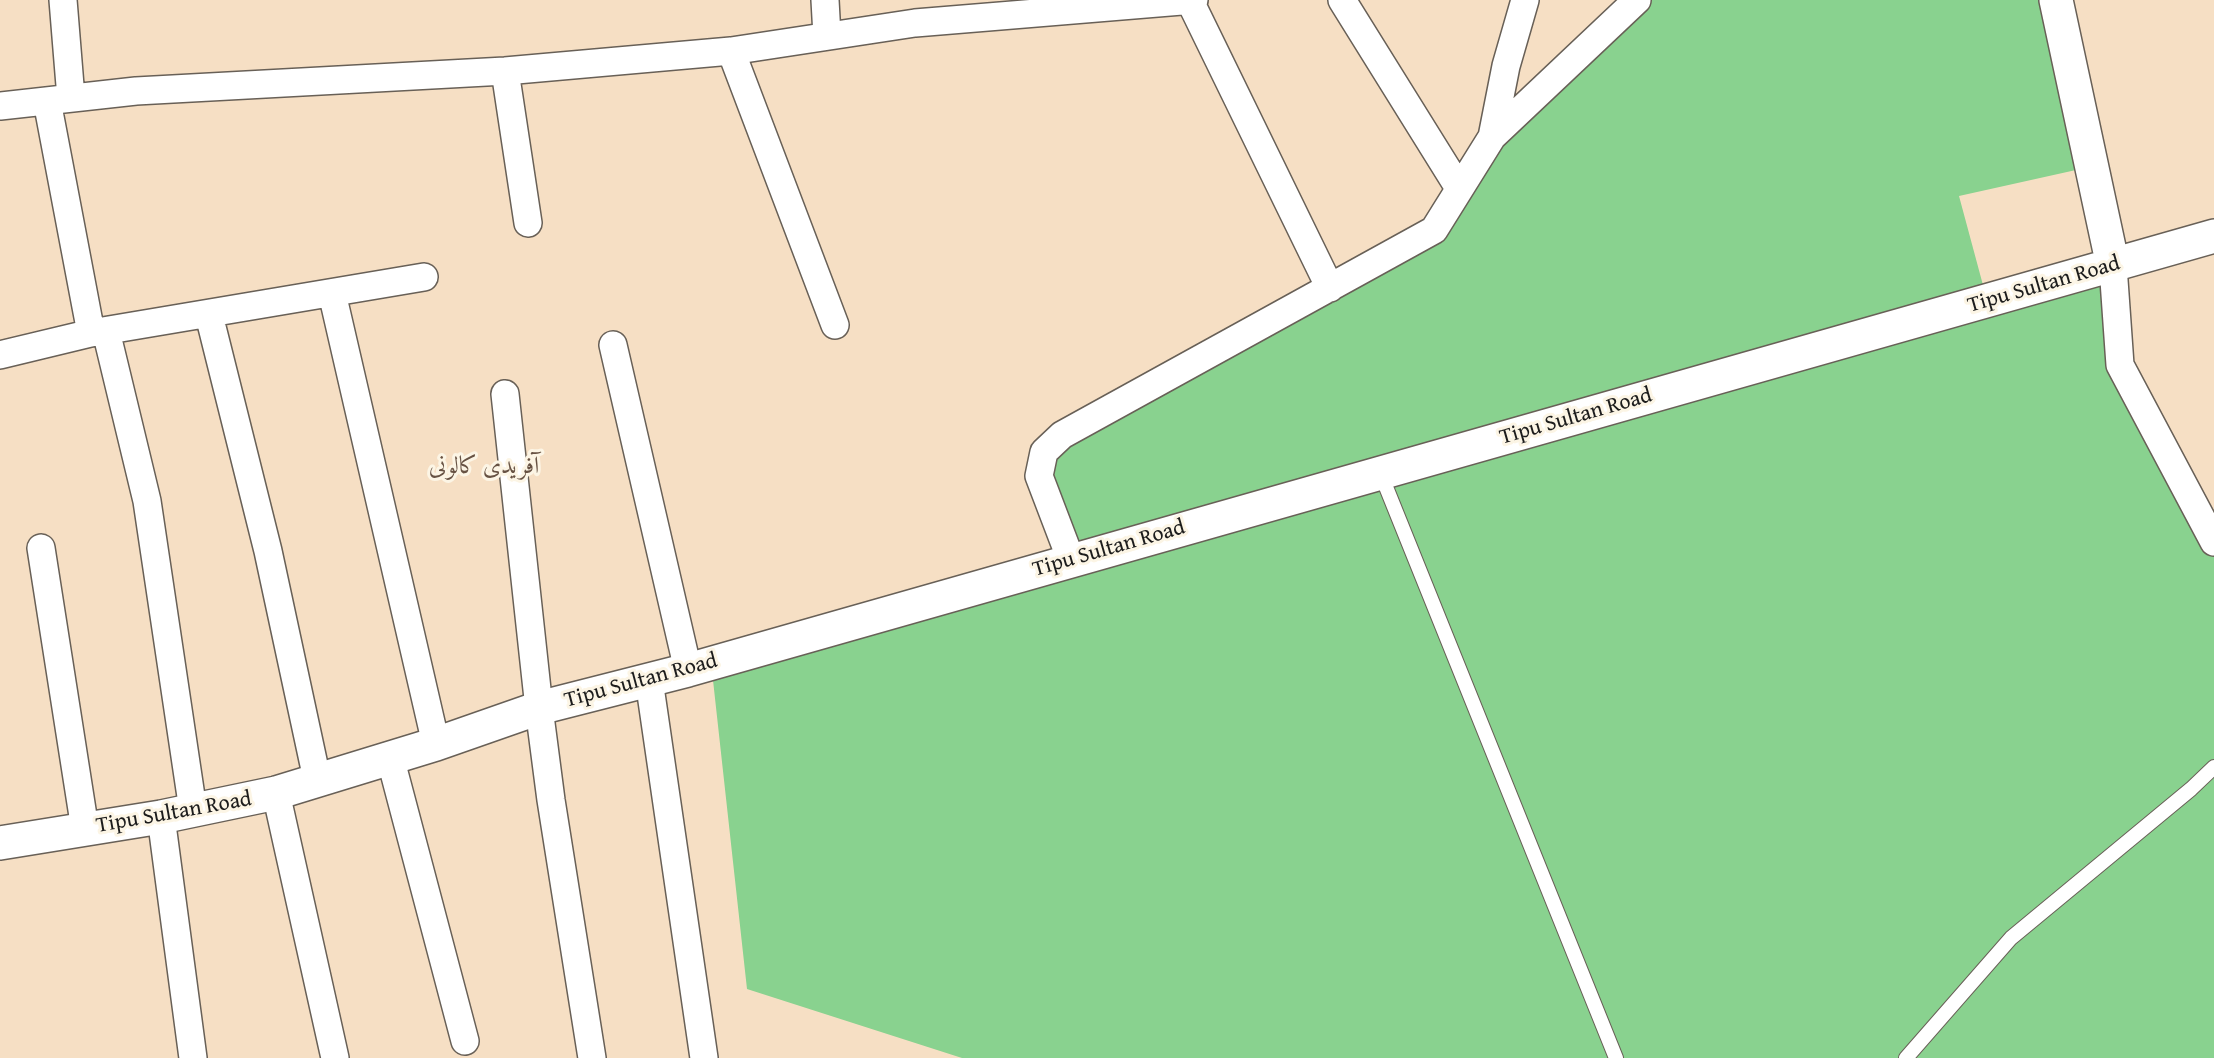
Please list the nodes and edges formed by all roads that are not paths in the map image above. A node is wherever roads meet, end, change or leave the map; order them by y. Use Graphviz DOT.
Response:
graph roads {
  1 [pos="63,0"];
  2 [pos="825,0"];
  3 [pos="1192,0"];
  4 [pos="1342,0"];
  5 [pos="1526,0"];
  6 [pos="1637,0"];
  7 [pos="2056,0"];
  8 [pos="1081,5"];
  9 [pos="827,36"];
  10 [pos="731,51"];
  11 [pos="505,71"];
  12 [pos="59,99"];
  13 [pos="0,106"];
  14 [pos="1492,136"];
  15 [pos="1459,188"];
  16 [pos="528,223"];
  17 [pos="2214,236"];
  18 [pos="2113,266"];
  19 [pos="424,277"];
  20 [pos="1330,288"];
  21 [pos="332,293"];
  22 [pos="209,315"];
  23 [pos="835,325"];
  24 [pos="99,332"];
  25 [pos="613,345"];
  26 [pos="0,355"];
  27 [pos="505,394"];
  28 [pos="1380,472"];
  29 [pos="2214,542"];
  30 [pos="41,548"];
  31 [pos="1071,560"];
  32 [pos="688,670"];
  33 [pos="649,680"];
  34 [pos="539,708"];
  35 [pos="436,744"];
  36 [pos="390,758"];
  37 [pos="2214,767"];
  38 [pos="317,779"];
  39 [pos="276,794"];
  40 [pos="193,810"];
  41 [pos="161,817"];
  42 [pos="85,829"];
  43 [pos="0,843"];
  44 [pos="465,1041"];
  45 [pos="193,1058"];
  46 [pos="335,1058"];
  47 [pos="592,1058"];
  48 [pos="704,1058"];
  49 [pos="1616,1058"];
  50 [pos="1906,1058"];
  1 -- 12 [label="street"];
  2 -- 9 [label="street"];
  3 -- 8 [label="street"];
  3 -- 20 [label="street"];
  4 -- 15 [label="street"];
  5 -- 14 [label="street"];
  6 -- 14 [label="street"];
  7 -- 18 [label="main road"];
  8 -- 9 [label="street"];
  9 -- 10 [label="street"];
  10 -- 11 [label="street"];
  10 -- 23 [label="street"];
  11 -- 12 [label="street"];
  11 -- 16 [label="street"];
  12 -- 13 [label="street"];
  12 -- 24 [label="street"];
  14 -- 15 [label="street"];
  15 -- 20 [label="street"];
  17 -- 18 [label="main road, Tipu Sultan Road"];
  18 -- 28 [label="main road, Tipu Sultan Road"];
  18 -- 29 [label="street"];
  19 -- 21 [label="street"];
  20 -- 31 [label="street"];
  21 -- 22 [label="street"];
  21 -- 35 [label="street"];
  22 -- 24 [label="street"];
  22 -- 38 [label="street"];
  24 -- 26 [label="street"];
  24 -- 40 [label="street"];
  25 -- 32 [label="street"];
  27 -- 34 [label="street"];
  28 -- 31 [label="main road, Tipu Sultan Road"];
  28 -- 49 [label="lane"];
  30 -- 42 [label="street"];
  31 -- 32 [label="main road, Tipu Sultan Road"];
  32 -- 33 [label="main road, Tipu Sultan Road"];
  33 -- 34 [label="main road, Tipu Sultan Road"];
  33 -- 48 [label="street"];
  34 -- 35 [label="main road, Tipu Sultan Road"];
  34 -- 47 [label="street"];
  35 -- 36 [label="main road, Tipu Sultan Road"];
  36 -- 38 [label="main road, Tipu Sultan Road"];
  36 -- 44 [label="street"];
  37 -- 50 [label="lane"];
  38 -- 39 [label="main road, Tipu Sultan Road"];
  39 -- 40 [label="main road, Tipu Sultan Road"];
  39 -- 46 [label="street"];
  40 -- 41 [label="main road, Tipu Sultan Road"];
  41 -- 42 [label="main road, Tipu Sultan Road"];
  41 -- 45 [label="street"];
  42 -- 43 [label="main road, Tipu Sultan Road"];
}
